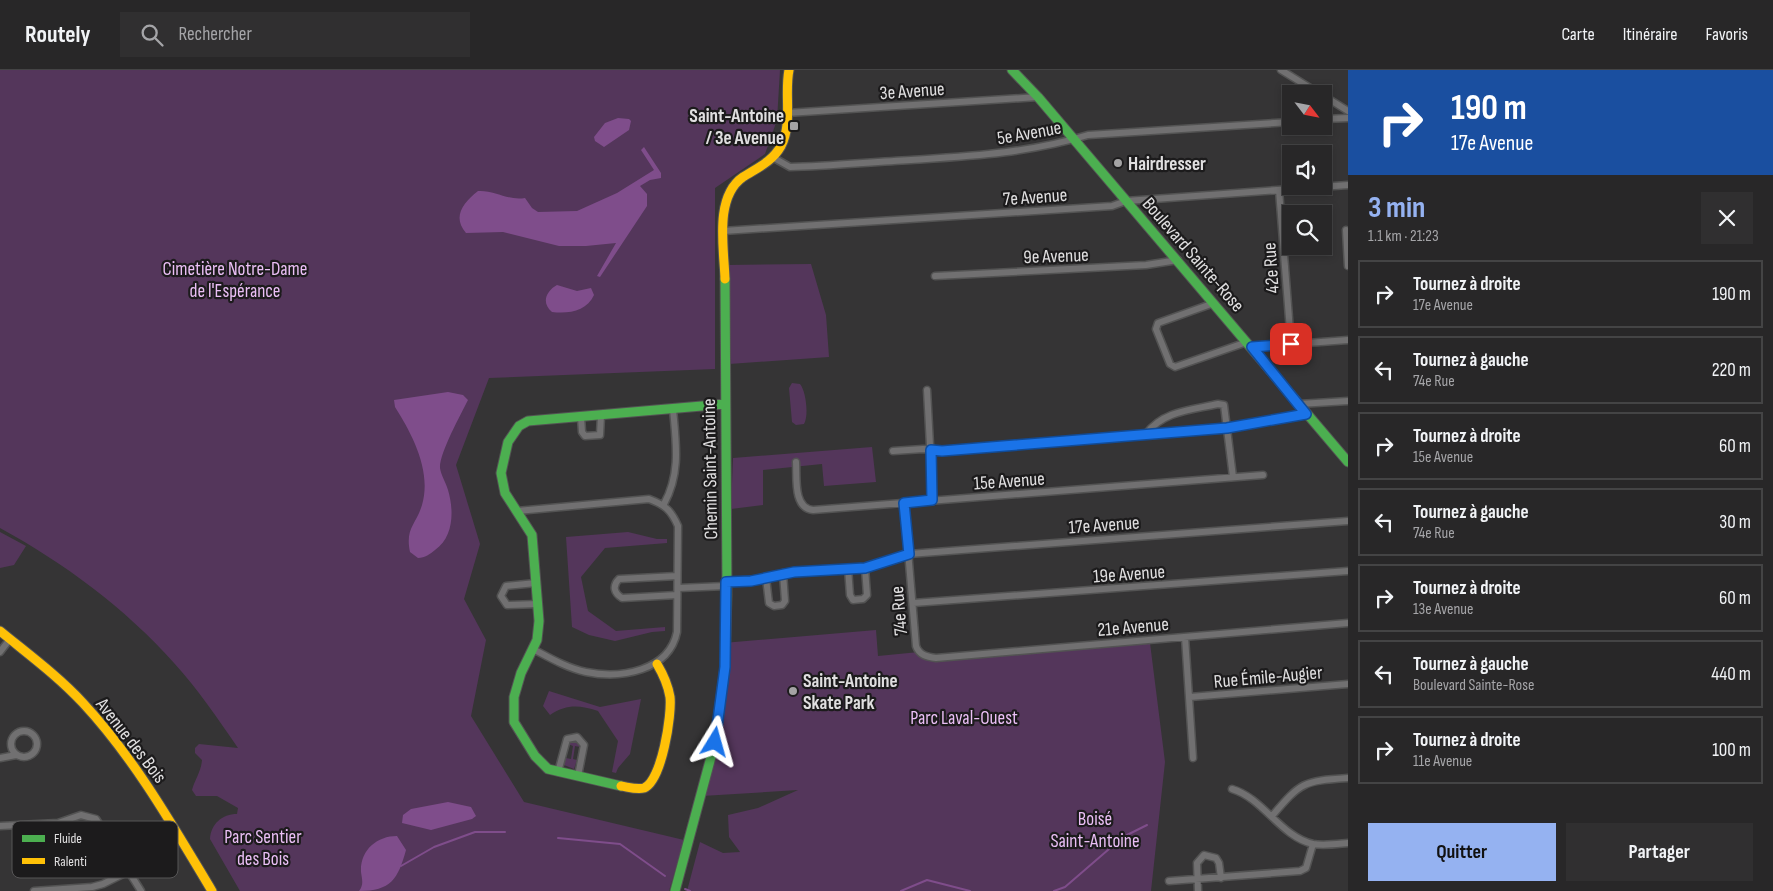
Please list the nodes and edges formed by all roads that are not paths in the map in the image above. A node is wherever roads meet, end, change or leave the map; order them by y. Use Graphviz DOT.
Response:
graph roads {
  1 [pos="789,70"];
  2 [pos="1012,70"];
  3 [pos="1281,70"];
  4 [pos="1305,85"];
  5 [pos="1038,97"];
  6 [pos="1332,101"];
  7 [pos="1348,111"];
  8 [pos="787,113"];
  9 [pos="1348,118"];
  10 [pos="1332,119"];
  11 [pos="1282,123"];
  12 [pos="1074,140"];
  13 [pos="774,158"];
  14 [pos="1348,185"];
  15 [pos="1279,190"];
  16 [pos="1126,201"];
  17 [pos="1346,230"];
  18 [pos="724,231"];
  19 [pos="1178,260"];
  20 [pos="1348,266"];
  21 [pos="936,276"];
  22 [pos="1214,303"];
  23 [pos="1348,340"];
  24 [pos="1291,344"];
  25 [pos="1249,345"];
  26 [pos="927,390"];
  27 [pos="1348,401"];
  28 [pos="725,404"];
  29 [pos="1299,404"];
  30 [pos="674,409"];
  31 [pos="1306,414"];
  32 [pos="601,415"];
  33 [pos="581,417"];
  34 [pos="1227,428"];
  35 [pos="1146,434"];
  36 [pos="931,450"];
  37 [pos="893,451"];
  38 [pos="796,462"];
  39 [pos="1348,462"];
  40 [pos="1263,475"];
  41 [pos="1233,478"];
  42 [pos="932,500"];
  43 [pos="904,503"];
  44 [pos="664,504"];
  45 [pos="517,511"];
  46 [pos="1348,521"];
  47 [pos="909,554"];
  48 [pos="848,568"];
  49 [pos="865,568"];
  50 [pos="1348,571"];
  51 [pos="783,574"];
  52 [pos="677,576"];
  53 [pos="766,578"];
  54 [pos="536,583"];
  55 [pos="726,584"];
  56 [pos="678,591"];
  57 [pos="913,603"];
  58 [pos="538,604"];
  59 [pos="1348,623"];
  60 [pos="0,631"];
  61 [pos="1185,637"];
  62 [pos="10,639"];
  63 [pos="533,649"];
  64 [pos="0,652"];
  65 [pos="922,654"];
  66 [pos="657,664"];
  67 [pos="1348,684"];
  68 [pos="1190,697"];
  69 [pos="16,754"];
  70 [pos="0,758"];
  71 [pos="1193,758"];
  72 [pos="558,772"];
  73 [pos="578,776"];
  74 [pos="1348,778"];
  75 [pos="1232,789"];
  76 [pos="1272,816"];
  77 [pos="64,821"];
  78 [pos="97,821"];
  79 [pos="169,821"];
  80 [pos="178,835"];
  81 [pos="1348,843"];
  82 [pos="1313,844"];
  83 [pos="116,878"];
  84 [pos="133,878"];
  85 [pos="1221,878"];
  86 [pos="1197,880"];
  87 [pos="1170,881"];
  88 [pos="34,891"];
  89 [pos="141,891"];
  90 [pos="212,891"];
  91 [pos="675,891"];
  92 [pos="1198,891"];
  1 -- 8 [label="street, Chemin Saint-Antoine"];
  2 -- 5 [label="street, Boulevard Sainte-Rose"];
  3 -- 4 [label="street"];
  5 -- 8 [label="street, 3e Avenue"];
  5 -- 12 [label="street, Boulevard Sainte-Rose"];
  6 -- 7 [label="street"];
  8 -- 13 [label="street, Chemin Saint-Antoine"];
  9 -- 10 [label="street"];
  11 -- 12 [label="street, 5e Avenue"];
  12 -- 13 [label="street, 5e Avenue"];
  12 -- 16 [label="street, Boulevard Sainte-Rose"];
  13 -- 18 [label="street, Chemin Saint-Antoine"];
  14 -- 15 [label="street, 7e Avenue"];
  15 -- 16 [label="street, 7e Avenue"];
  15 -- 24 [label="street, 42e Rue"];
  16 -- 18 [label="street, 7e Avenue"];
  16 -- 19 [label="street, Boulevard Sainte-Rose"];
  17 -- 20 [label="street"];
  18 -- 28 [label="street, Chemin Saint-Antoine"];
  19 -- 21 [label="street, 9e Avenue"];
  19 -- 22 [label="street, Boulevard Sainte-Rose"];
  22 -- 25 [label="street, Boulevard Sainte-Rose"];
  22 -- 25 [label="street"];
  23 -- 24 [label="street"];
  24 -- 25 [label="street"];
  25 -- 29 [label="street, Boulevard Sainte-Rose"];
  26 -- 36 [label="street"];
  27 -- 29 [label="street"];
  28 -- 30 [label="street"];
  28 -- 55 [label="street, Chemin Saint-Antoine"];
  29 -- 31 [label="street, Boulevard Sainte-Rose"];
  30 -- 32 [label="street"];
  30 -- 44 [label="street"];
  31 -- 34 [label="street"];
  31 -- 39 [label="street, Boulevard Sainte-Rose"];
  32 -- 33 [label="street"];
  32 -- 33 [label="street"];
  33 -- 45 [label="street"];
  34 -- 35 [label="street"];
  34 -- 35 [label="street"];
  34 -- 41 [label="street"];
  35 -- 36 [label="street"];
  36 -- 37 [label="street"];
  36 -- 42 [label="street"];
  38 -- 43 [label="street, 15e Avenue"];
  40 -- 41 [label="street, 15e Avenue"];
  41 -- 42 [label="street, 15e Avenue"];
  42 -- 43 [label="street, 15e Avenue"];
  43 -- 47 [label="street, 74e Rue"];
  44 -- 45 [label="street"];
  44 -- 52 [label="street"];
  45 -- 54 [label="street"];
  46 -- 47 [label="street, 17e Avenue"];
  47 -- 49 [label="street, 17e Avenue"];
  47 -- 57 [label="street, 74e Rue"];
  48 -- 49 [label="street, 17e Avenue"];
  48 -- 49 [label="street"];
  48 -- 51 [label="street, 17e Avenue"];
  50 -- 57 [label="street, 19e Avenue"];
  51 -- 53 [label="street, 17e Avenue"];
  51 -- 53 [label="street"];
  52 -- 56 [label="street"];
  52 -- 56 [label="street, 17e Avenue"];
  53 -- 55 [label="street, 17e Avenue"];
  54 -- 58 [label="street"];
  54 -- 58 [label="street"];
  55 -- 56 [label="street, 17e Avenue"];
  55 -- 91 [label="street, Chemin Saint-Antoine"];
  56 -- 66 [label="street"];
  57 -- 65 [label="street, 74e Rue"];
  58 -- 63 [label="street"];
  59 -- 61 [label="street, 21e Avenue"];
  60 -- 62 [label="street, Avenue des Bois"];
  61 -- 65 [label="street, 21e Avenue"];
  61 -- 68 [label="street"];
  62 -- 64 [label="street"];
  62 -- 79 [label="street, Avenue des Bois"];
  63 -- 66 [label="street"];
  63 -- 72 [label="street"];
  66 -- 73 [label="street"];
  67 -- 68 [label="street, Rue Émile-Augier"];
  68 -- 71 [label="street"];
  69 -- 69 [label="street"];
  69 -- 70 [label="street"];
  72 -- 73 [label="street"];
  72 -- 73 [label="street"];
  74 -- 76 [label="street"];
  75 -- 76 [label="street"];
  76 -- 82 [label="street"];
  77 -- 78 [label="street"];
  80 -- 90 [label="street, Avenue des Bois"];
  81 -- 82 [label="street"];
  82 -- 85 [label="street"];
  83 -- 88 [label="street"];
  84 -- 89 [label="street"];
  85 -- 86 [label="street"];
  85 -- 86 [label="street"];
  86 -- 87 [label="street"];
  86 -- 92 [label="street"];
}
